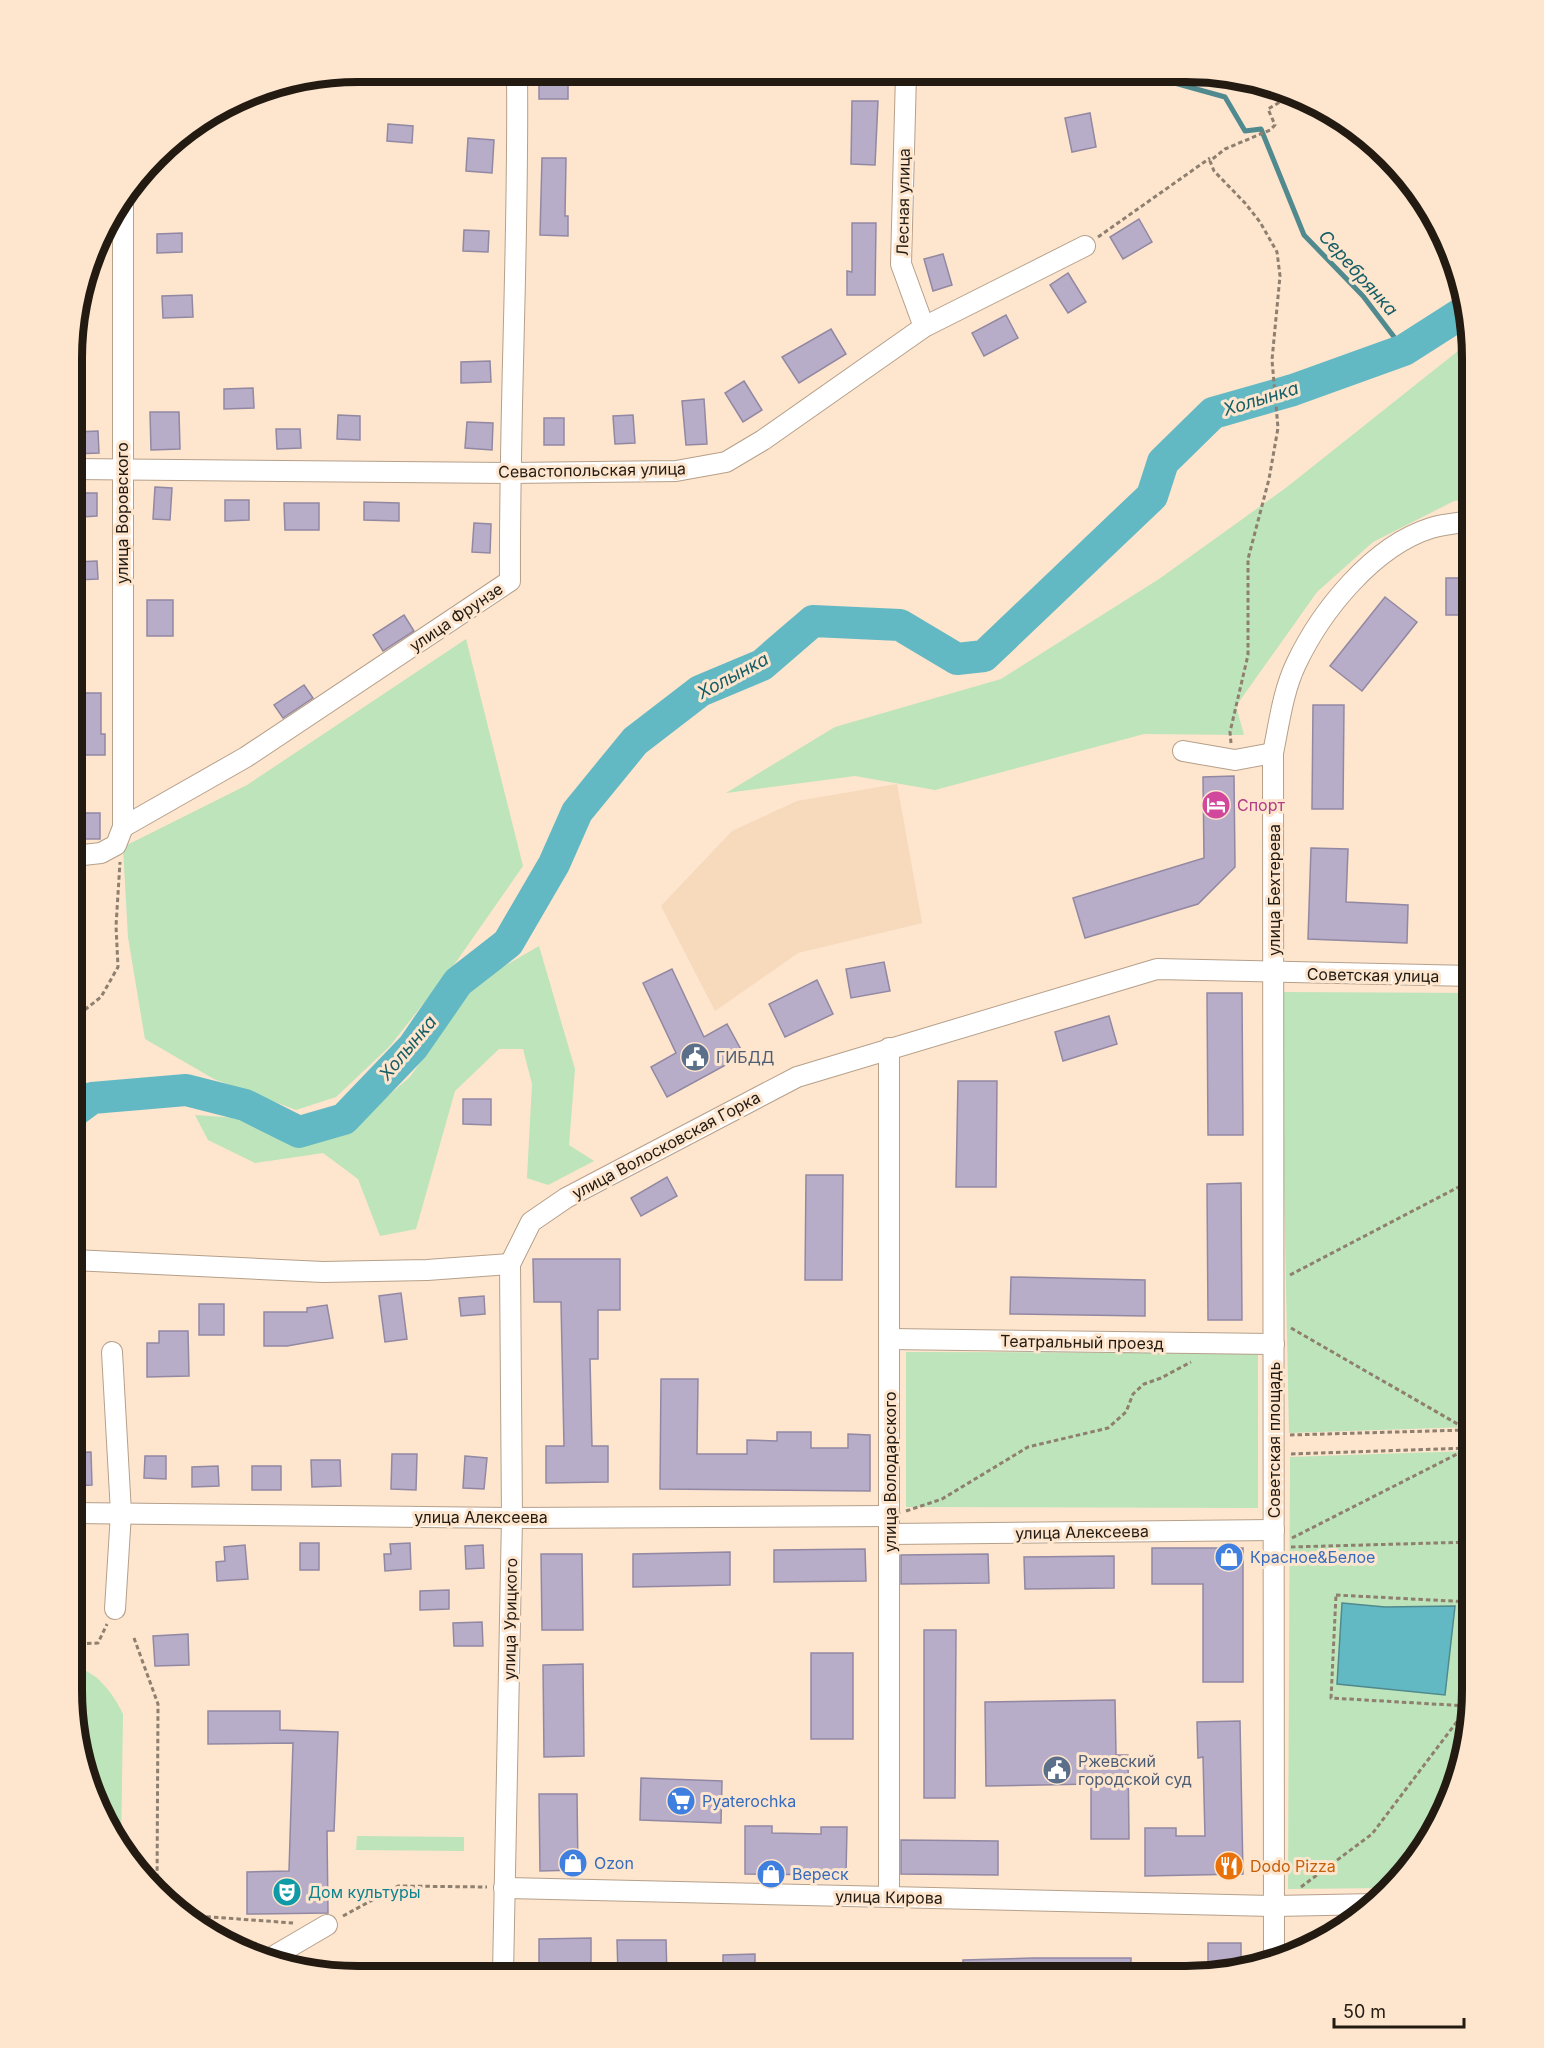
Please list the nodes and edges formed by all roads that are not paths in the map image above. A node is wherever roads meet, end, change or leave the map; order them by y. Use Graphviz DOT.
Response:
graph roads {
  1 [pos="516,82"];
  2 [pos="906,82"];
  3 [pos="123,214"];
  4 [pos="1085,246"];
  5 [pos="924,327"];
  6 [pos="82,469"];
  7 [pos="121,469"];
  8 [pos="510,473"];
  9 [pos="1462,523"];
  10 [pos="1183,752"];
  11 [pos="1274,753"];
  12 [pos="123,827"];
  13 [pos="82,855"];
  14 [pos="1274,974"];
  15 [pos="1462,976"];
  16 [pos="890,1048"];
  17 [pos="82,1260"];
  18 [pos="510,1264"];
  19 [pos="890,1339"];
  20 [pos="1274,1344"];
  21 [pos="112,1352"];
  22 [pos="82,1513"];
  23 [pos="121,1513"];
  24 [pos="512,1518"];
  25 [pos="890,1525"];
  26 [pos="1274,1539"];
  27 [pos="115,1609"];
  28 [pos="504,1888"];
  29 [pos="889,1897"];
  30 [pos="1359,1904"];
  31 [pos="1275,1906"];
  32 [pos="327,1924"];
  33 [pos="1274,1951"];
  34 [pos="278,1953"];
  35 [pos="503,1966"];
  1 -- 8 [label="street, улица Фрунзе"];
  2 -- 5 [label="street, Лесная улица"];
  3 -- 7 [label="street, улица Воровского"];
  4 -- 5 [label="street, Севастопольская улица"];
  5 -- 8 [label="street, Севастопольская улица"];
  6 -- 7 [label="street, Севастопольская улица"];
  7 -- 8 [label="street, Севастопольская улица"];
  7 -- 12 [label="street, улица Воровского"];
  8 -- 12 [label="street, улица Фрунзе"];
  9 -- 11 [label="street, улица Бехтерева"];
  10 -- 11 [label="street"];
  11 -- 14 [label="street, улица Бехтерева"];
  12 -- 13 [label="street"];
  14 -- 15 [label="street, Советская улица"];
  14 -- 16 [label="street, улица Волосковская Горка"];
  14 -- 20 [label="street, Советская площадь"];
  16 -- 18 [label="street, улица Волосковская Горка"];
  16 -- 19 [label="street, улица Володарского"];
  17 -- 18 [label="street"];
  18 -- 24 [label="street, улица Урицкого"];
  19 -- 20 [label="street, Театральный проезд"];
  19 -- 25 [label="street, улица Володарского"];
  20 -- 26 [label="street, Советская площадь"];
  21 -- 23 [label="street"];
  22 -- 23 [label="street, улица Алексеева"];
  23 -- 24 [label="street, улица Алексеева"];
  23 -- 27 [label="street"];
  24 -- 25 [label="street, улица Алексеева"];
  24 -- 28 [label="street, улица Урицкого"];
  25 -- 26 [label="street, улица Алексеева"];
  25 -- 29 [label="street, улица Володарского"];
  26 -- 31 [label="street, Советская площадь"];
  28 -- 29 [label="street, улица Кирова"];
  28 -- 35 [label="street, улица Урицкого"];
  29 -- 31 [label="street, улица Кирова"];
  30 -- 31 [label="street"];
  31 -- 33 [label="street, Советская площадь"];
  32 -- 34 [label="street"];
}
